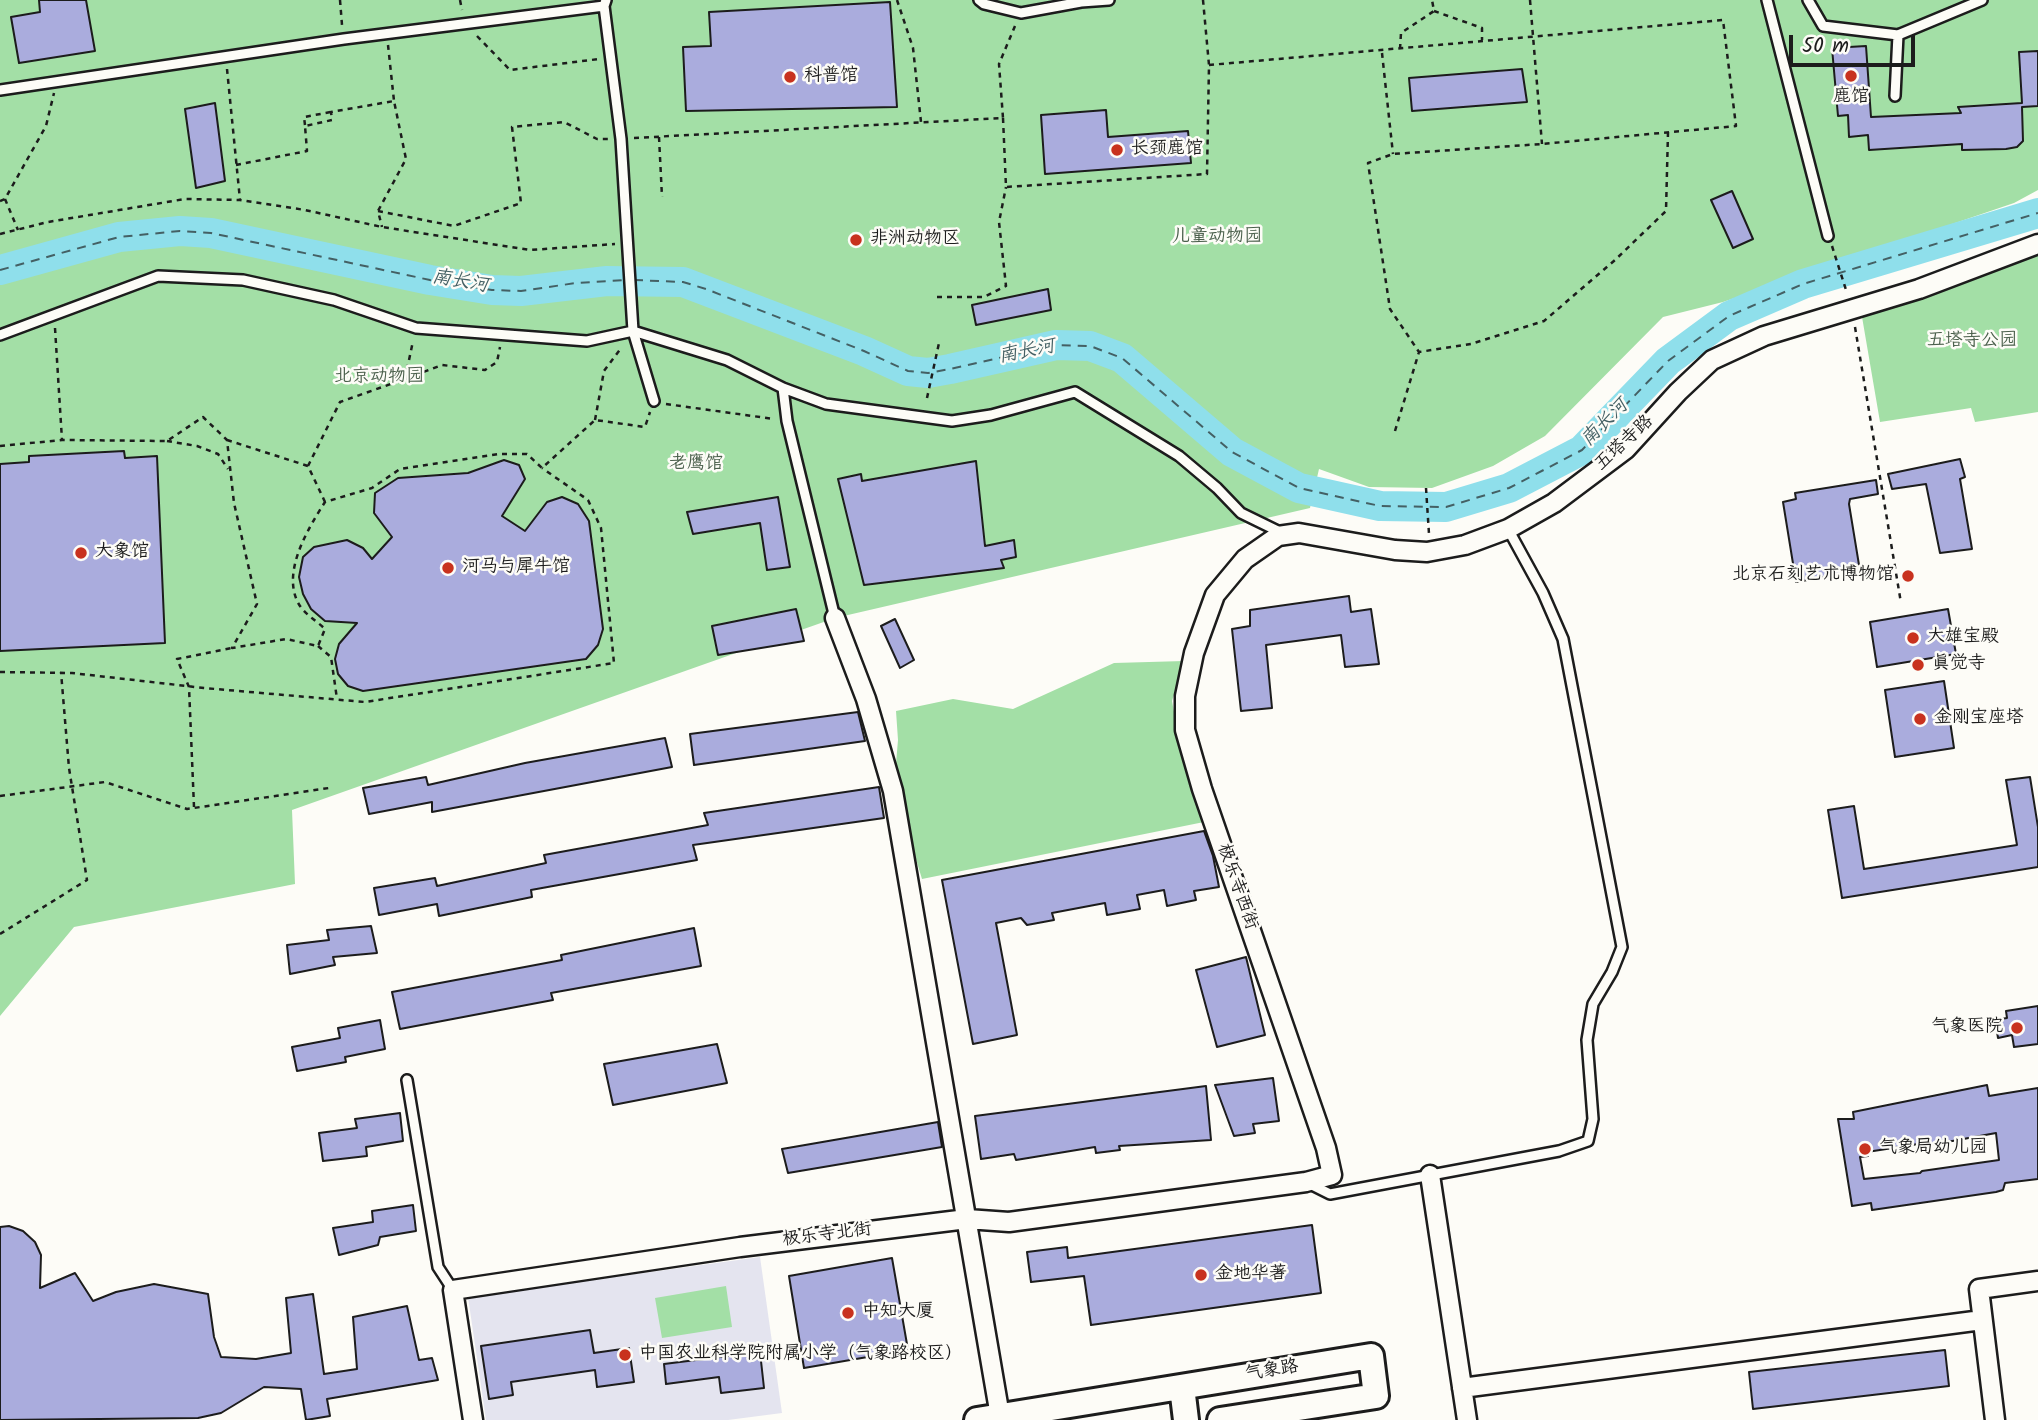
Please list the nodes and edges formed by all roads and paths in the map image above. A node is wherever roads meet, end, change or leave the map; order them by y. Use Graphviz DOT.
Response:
graph roads {
  1 [pos="340,0"];
  2 [pos="897,0"];
  3 [pos="979,0"];
  4 [pos="1109,0"];
  5 [pos="1203,0"];
  6 [pos="1432,0"];
  7 [pos="1530,0"];
  8 [pos="1766,0"];
  9 [pos="1808,0"];
  10 [pos="1982,0"];
  11 [pos="605,3"];
  12 [pos="1434,11"];
  13 [pos="1021,13"];
  14 [pos="465,24"];
  15 [pos="386,33"];
  16 [pos="1898,35"];
  17 [pos="1534,37"];
  18 [pos="344,39"];
  19 [pos="1482,42"];
  20 [pos="1400,49"];
  21 [pos="1382,51"];
  22 [pos="226,56"];
  23 [pos="610,58"];
  24 [pos="1209,65"];
  25 [pos="57,81"];
  26 [pos="0,87"];
  27 [pos="1895,96"];
  28 [pos="394,101"];
  29 [pos="331,112"];
  30 [pos="1003,118"];
  31 [pos="920,122"];
  32 [pos="305,126"];
  33 [pos="1668,131"];
  34 [pos="659,136"];
  35 [pos="621,139"];
  36 [pos="1542,144"];
  37 [pos="1393,154"];
  38 [pos="236,165"];
  39 [pos="1006,187"];
  40 [pos="662,197"];
  41 [pos="5,199"];
  42 [pos="240,200"];
  43 [pos="0,201"];
  44 [pos="378,211"];
  45 [pos="383,227"];
  46 [pos="18,230"];
  47 [pos="0,234"];
  48 [pos="1828,236"];
  49 [pos="628,242"];
  50 [pos="2038,244"];
  51 [pos="937,297"];
  52 [pos="1850,302"];
  53 [pos="54,314"];
  54 [pos="415,328"];
  55 [pos="633,331"];
  56 [pos="503,334"];
  57 [pos="0,335"];
  58 [pos="939,343"];
  59 [pos="1419,352"];
  60 [pos="405,379"];
  61 [pos="783,388"];
  62 [pos="928,398"];
  63 [pos="654,401"];
  64 [pos="594,421"];
  65 [pos="788,421"];
  66 [pos="1395,431"];
  67 [pos="62,440"];
  68 [pos="227,440"];
  69 [pos="167,441"];
  70 [pos="0,446"];
  71 [pos="308,466"];
  72 [pos="542,468"];
  73 [pos="230,471"];
  74 [pos="1426,488"];
  75 [pos="325,502"];
  76 [pos="1508,529"];
  77 [pos="1286,535"];
  78 [pos="1431,551"];
  79 [pos="1901,603"];
  80 [pos="835,618"];
  81 [pos="318,646"];
  82 [pos="232,648"];
  83 [pos="0,672"];
  84 [pos="61,673"];
  85 [pos="189,687"];
  86 [pos="337,700"];
  87 [pos="72,788"];
  88 [pos="329,788"];
  89 [pos="0,796"];
  90 [pos="194,808"];
  91 [pos="0,934"];
  92 [pos="407,1080"];
  93 [pos="1332,1175"];
  94 [pos="1430,1175"];
  95 [pos="1306,1182"];
  96 [pos="967,1219"];
  97 [pos="2038,1282"];
  98 [pos="453,1290"];
  99 [pos="1982,1320"];
  100 [pos="1182,1387"];
  101 [pos="1462,1388"];
  102 [pos="989,1418"];
  103 [pos="473,1420"];
  104 [pos="1186,1420"];
  105 [pos="1220,1420"];
  106 [pos="1467,1420"];
  107 [pos="1995,1420"];
  1 -- 18 [label="path"];
  2 -- 31 [label="path"];
  3 -- 13 [label="lane"];
  4 -- 13 [label="lane"];
  5 -- 24 [label="path"];
  6 -- 12 [label="path"];
  7 -- 17 [label="path"];
  8 -- 48 [label="lane"];
  9 -- 16 [label="lane"];
  10 -- 16 [label="lane"];
  11 -- 14 [label="lane"];
  11 -- 23 [label="lane"];
  12 -- 19 [label="path"];
  12 -- 20 [label="path"];
  13 -- 30 [label="path"];
  14 -- 15 [label="lane"];
  14 -- 23 [label="path"];
  15 -- 18 [label="lane"];
  15 -- 28 [label="path"];
  16 -- 27 [label="lane"];
  17 -- 19 [label="path"];
  17 -- 33 [label="path"];
  17 -- 36 [label="path"];
  18 -- 22 [label="lane"];
  19 -- 20 [label="path"];
  20 -- 21 [label="path"];
  21 -- 24 [label="path"];
  21 -- 37 [label="path"];
  22 -- 25 [label="lane"];
  22 -- 38 [label="path"];
  23 -- 35 [label="lane"];
  24 -- 39 [label="path"];
  25 -- 26 [label="lane"];
  25 -- 41 [label="path"];
  28 -- 29 [label="path"];
  28 -- 44 [label="path"];
  29 -- 32 [label="path"];
  29 -- 32 [label="path"];
  30 -- 31 [label="path"];
  30 -- 39 [label="path"];
  31 -- 34 [label="path"];
  32 -- 38 [label="path"];
  33 -- 36 [label="path"];
  33 -- 59 [label="path"];
  34 -- 35 [label="path"];
  34 -- 40 [label="path"];
  35 -- 44 [label="path"];
  35 -- 49 [label="lane"];
  36 -- 37 [label="path"];
  37 -- 59 [label="path"];
  38 -- 42 [label="path"];
  39 -- 51 [label="path"];
  41 -- 43 [label="path"];
  41 -- 46 [label="path"];
  42 -- 45 [label="path"];
  42 -- 46 [label="path"];
  44 -- 45 [label="path"];
  45 -- 49 [label="path"];
  46 -- 47 [label="path"];
  48 -- 52 [label="path"];
  49 -- 55 [label="lane"];
  50 -- 52 [label="street, 五塔寺路"];
  52 -- 76 [label="street, 五塔寺路"];
  52 -- 79 [label="path"];
  53 -- 54 [label="lane"];
  53 -- 57 [label="lane"];
  53 -- 67 [label="path"];
  54 -- 56 [label="lane"];
  54 -- 60 [label="path"];
  55 -- 56 [label="lane"];
  55 -- 61 [label="lane"];
  55 -- 63 [label="lane"];
  55 -- 64 [label="path"];
  56 -- 60 [label="path"];
  58 -- 62 [label="path"];
  59 -- 66 [label="path"];
  60 -- 71 [label="path"];
  61 -- 65 [label="lane"];
  61 -- 77 [label="lane"];
  63 -- 64 [label="path"];
  63 -- 65 [label="path"];
  64 -- 72 [label="path"];
  65 -- 80 [label="lane"];
  67 -- 69 [label="path"];
  67 -- 70 [label="path"];
  68 -- 69 [label="path"];
  68 -- 71 [label="path"];
  68 -- 73 [label="path"];
  69 -- 73 [label="path"];
  71 -- 75 [label="path"];
  72 -- 75 [label="path"];
  72 -- 86 [label="path"];
  73 -- 82 [label="path"];
  74 -- 78 [label="path"];
  75 -- 81 [label="path"];
  76 -- 78 [label="street, 五塔寺路"];
  76 -- 94 [label="lane"];
  77 -- 78 [label="street, 五塔寺路"];
  77 -- 93 [label="street, 极乐寺西街"];
  80 -- 96 [label="street"];
  81 -- 82 [label="path"];
  81 -- 86 [label="path"];
  82 -- 85 [label="path"];
  83 -- 84 [label="path"];
  84 -- 85 [label="path"];
  84 -- 87 [label="path"];
  85 -- 86 [label="path"];
  85 -- 90 [label="path"];
  87 -- 89 [label="path"];
  87 -- 90 [label="path"];
  87 -- 91 [label="path"];
  88 -- 90 [label="path"];
  92 -- 98 [label="lane"];
  93 -- 95 [label="street, 极乐寺北街"];
  94 -- 95 [label="lane"];
  94 -- 101 [label="street"];
  95 -- 96 [label="street, 极乐寺北街"];
  96 -- 98 [label="street, 极乐寺北街"];
  96 -- 102 [label="street"];
  97 -- 99 [label="street"];
  98 -- 103 [label="street"];
  99 -- 101 [label="street"];
  99 -- 107 [label="street"];
  100 -- 102 [label="street, 气象路"];
  100 -- 104 [label="street"];
  100 -- 105 [label="street, 气象路"];
  101 -- 106 [label="street"];
}
